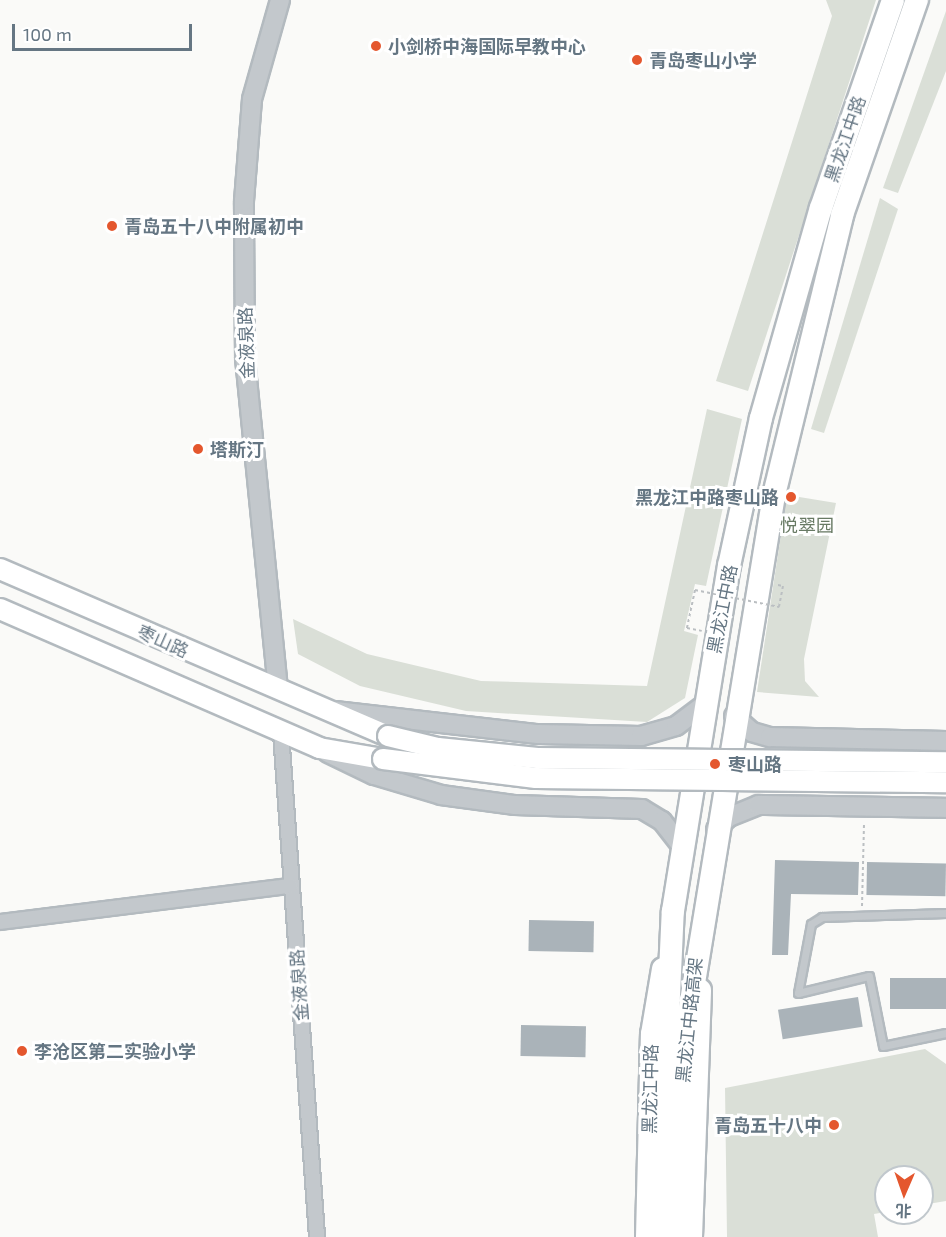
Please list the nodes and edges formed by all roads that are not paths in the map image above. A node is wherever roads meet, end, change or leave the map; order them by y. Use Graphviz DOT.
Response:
graph roads {
  1 [pos="280,0"];
  2 [pos="893,0"];
  3 [pos="917,0"];
  4 [pos="0,569"];
  5 [pos="0,609"];
  6 [pos="278,689"];
  7 [pos="704,705"];
  8 [pos="328,710"];
  9 [pos="734,716"];
  10 [pos="281,733"];
  11 [pos="946,741"];
  12 [pos="319,748"];
  13 [pos="946,762"];
  14 [pos="946,782"];
  15 [pos="946,808"];
  16 [pos="715,831"];
  17 [pos="681,845"];
  18 [pos="291,886"];
  19 [pos="673,911"];
  20 [pos="946,913"];
  21 [pos="701,916"];
  22 [pos="0,922"];
  23 [pos="946,1033"];
  24 [pos="671,1124"];
  25 [pos="317,1237"];
  26 [pos="647,1237"];
  27 [pos="658,1237"];
  28 [pos="675,1237"];
  29 [pos="691,1237"];
  1 -- 6 [label="street, 金液泉路"];
  2 -- 7 [label="main road, 黑龙江中路"];
  3 -- 9 [label="main road, 黑龙江中路"];
  4 -- 6 [label="main road, 枣山路"];
  5 -- 10 [label="main road, 枣山路"];
  6 -- 8 [label="main road, 枣山路"];
  7 -- 8 [label="street, 枣山路"];
  7 -- 17 [label="main road, 黑龙江中路"];
  8 -- 13 [label="main road, 枣山路, bridge"];
  9 -- 11 [label="street"];
  9 -- 16 [label="main road, 黑龙江中路"];
  10 -- 12 [label="main road, 枣山路"];
  10 -- 18 [label="street, 金液泉路"];
  12 -- 14 [label="main road, 枣山路, bridge"];
  12 -- 17 [label="street, 枣山路"];
  15 -- 16 [label="street"];
  16 -- 21 [label="main road, 黑龙江中路"];
  17 -- 19 [label="main road, 黑龙江中路"];
  18 -- 22 [label="street"];
  18 -- 25 [label="street, 金液泉路"];
  19 -- 24 [label="main road, 黑龙江中路高架"];
  19 -- 26 [label="main road, 黑龙江中路"];
  20 -- 23 [label="lane"];
  21 -- 24 [label="main road, 黑龙江中路高架"];
  21 -- 29 [label="main road, 黑龙江中路"];
  24 -- 27 [label="main road, 黑龙江中路"];
  24 -- 28 [label="main road, 黑龙江中路"];
}
